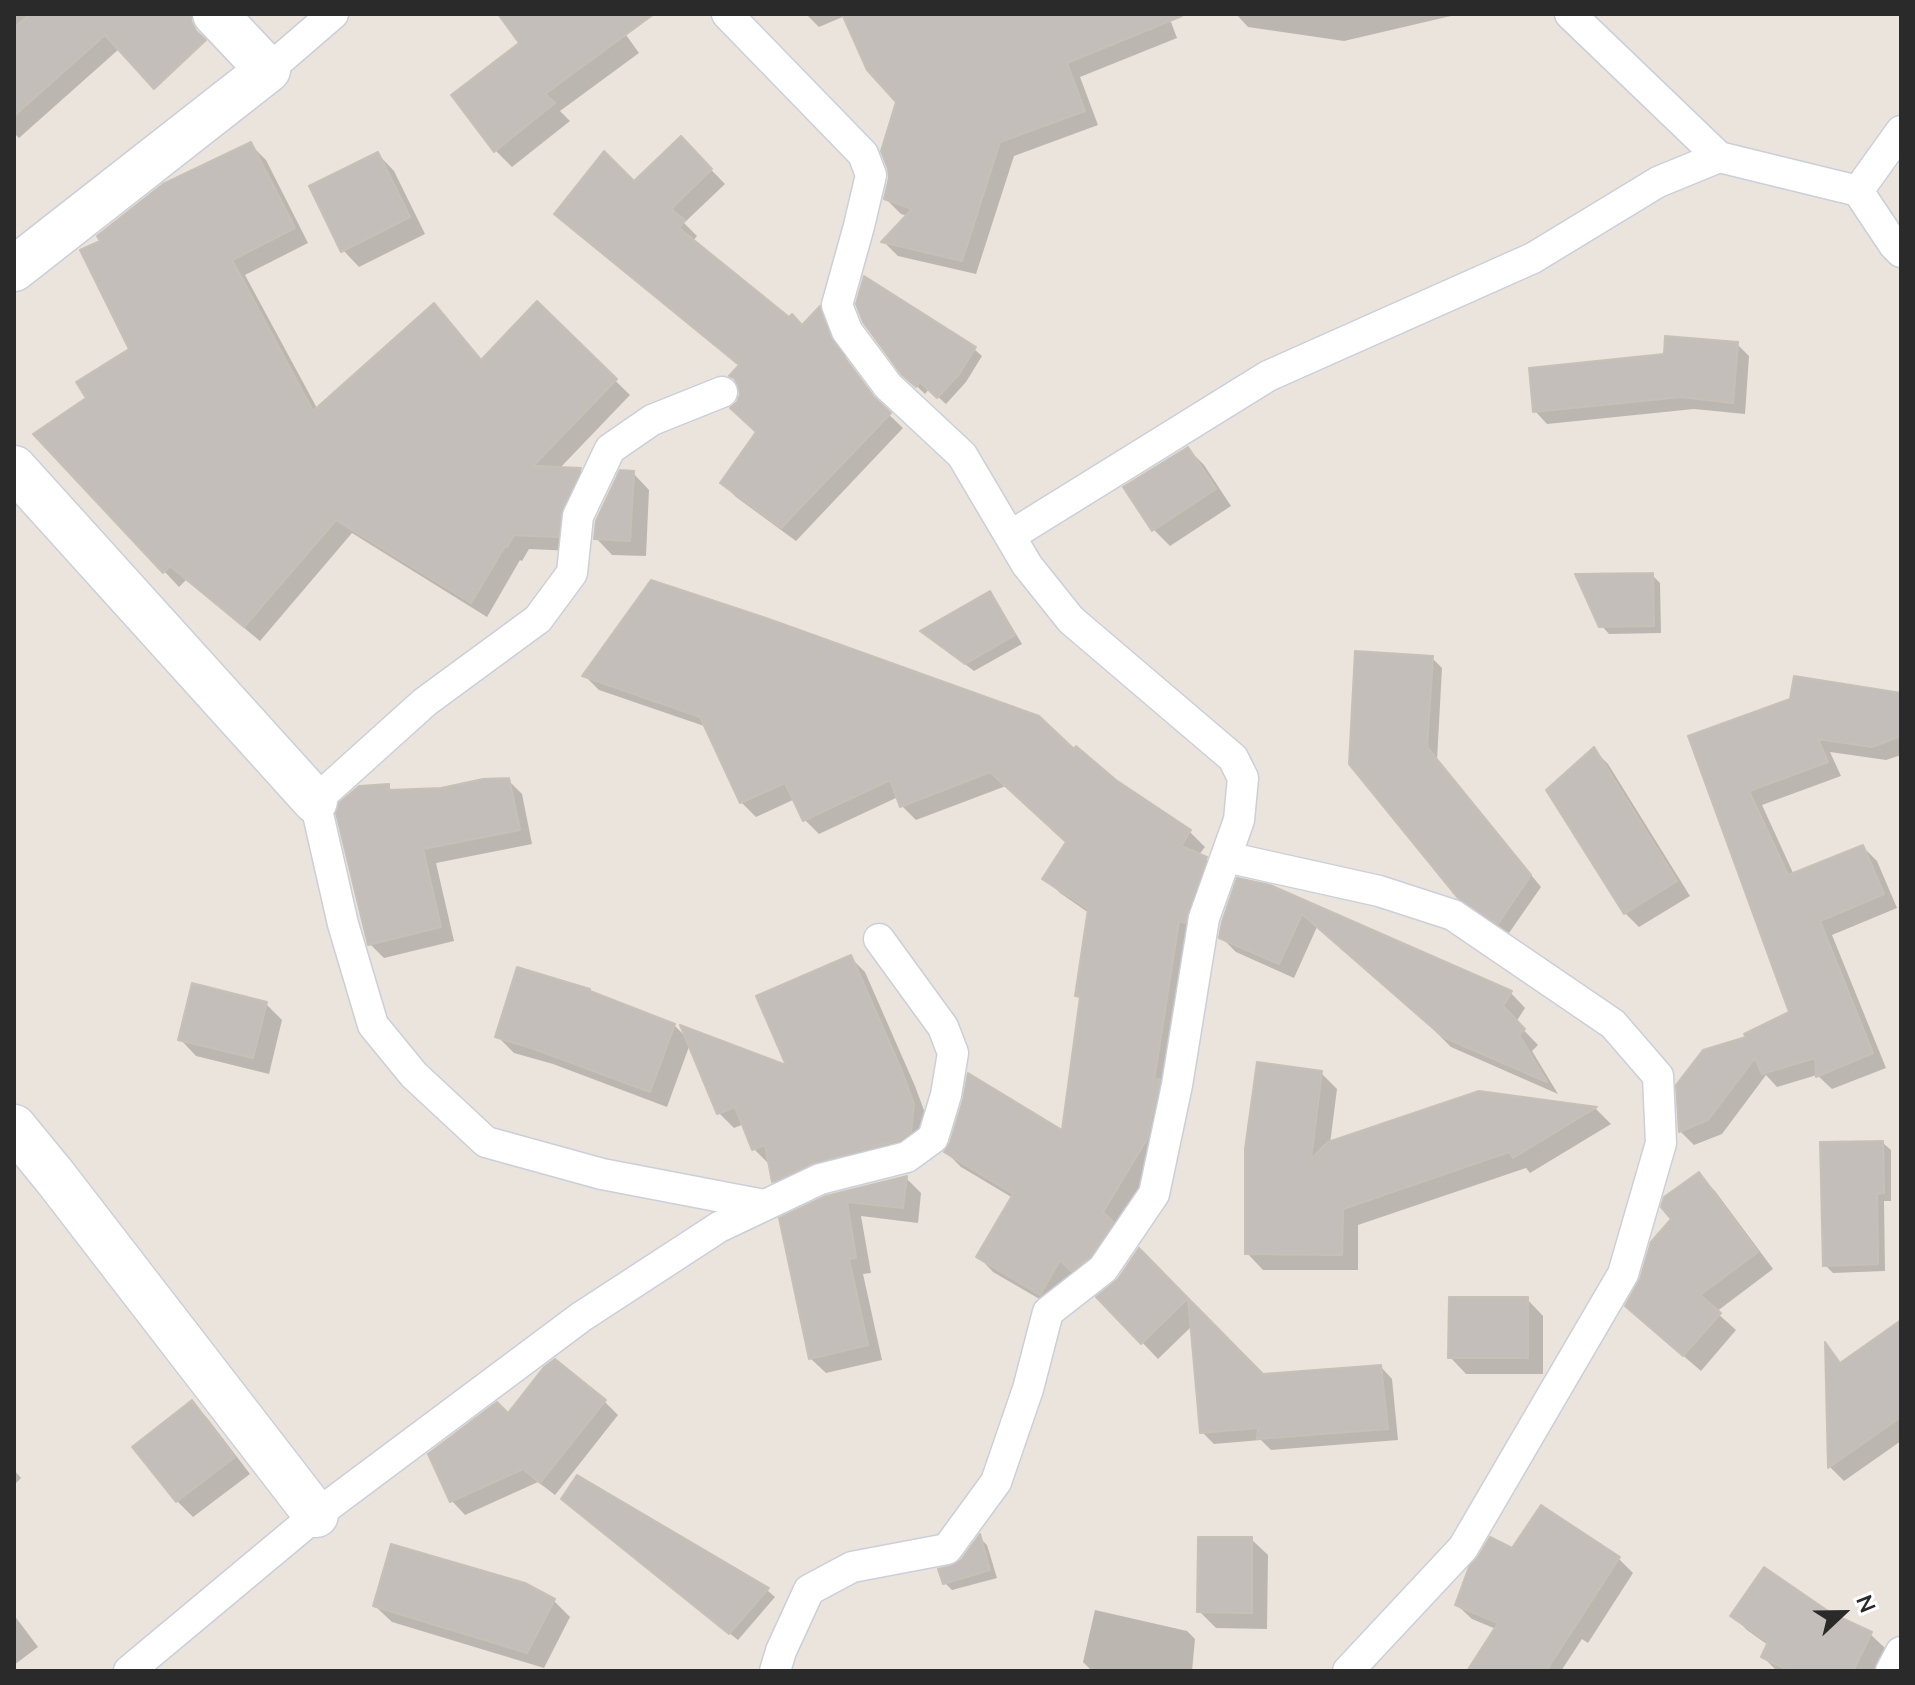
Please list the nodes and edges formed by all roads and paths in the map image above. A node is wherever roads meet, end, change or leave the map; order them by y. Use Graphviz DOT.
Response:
graph roads {
  1 [pos="215,14"];
  2 [pos="333,14"];
  3 [pos="727,14"];
  4 [pos="1570,14"];
  5 [pos="268,70"];
  6 [pos="1901,131"];
  7 [pos="1719,157"];
  8 [pos="1858,191"];
  9 [pos="1901,252"];
  10 [pos="14,269"];
  11 [pos="722,392"];
  12 [pos="14,468"];
  13 [pos="1010,536"];
  14 [pos="315,801"];
  15 [pos="1226,857"];
  16 [pos="879,939"];
  17 [pos="14,1127"];
  18 [pos="764,1205"];
  19 [pos="316,1515"];
  20 [pos="1901,1652"];
  21 [pos="129,1671"];
  22 [pos="775,1671"];
  23 [pos="1348,1671"];
  24 [pos="1891,1671"];
  1 -- 5 [label="street"];
  2 -- 5 [label="lane"];
  3 -- 13 [label="lane"];
  4 -- 7 [label="lane"];
  5 -- 10 [label="street"];
  6 -- 8 [label="lane"];
  7 -- 8 [label="lane"];
  7 -- 13 [label="lane"];
  8 -- 9 [label="lane"];
  11 -- 14 [label="lane"];
  12 -- 14 [label="street"];
  13 -- 15 [label="lane"];
  14 -- 18 [label="lane"];
  15 -- 22 [label="lane"];
  15 -- 23 [label="lane"];
  16 -- 18 [label="lane"];
  17 -- 19 [label="street"];
  18 -- 19 [label="lane"];
  19 -- 21 [label="lane"];
  20 -- 24 [label="lane"];
}
